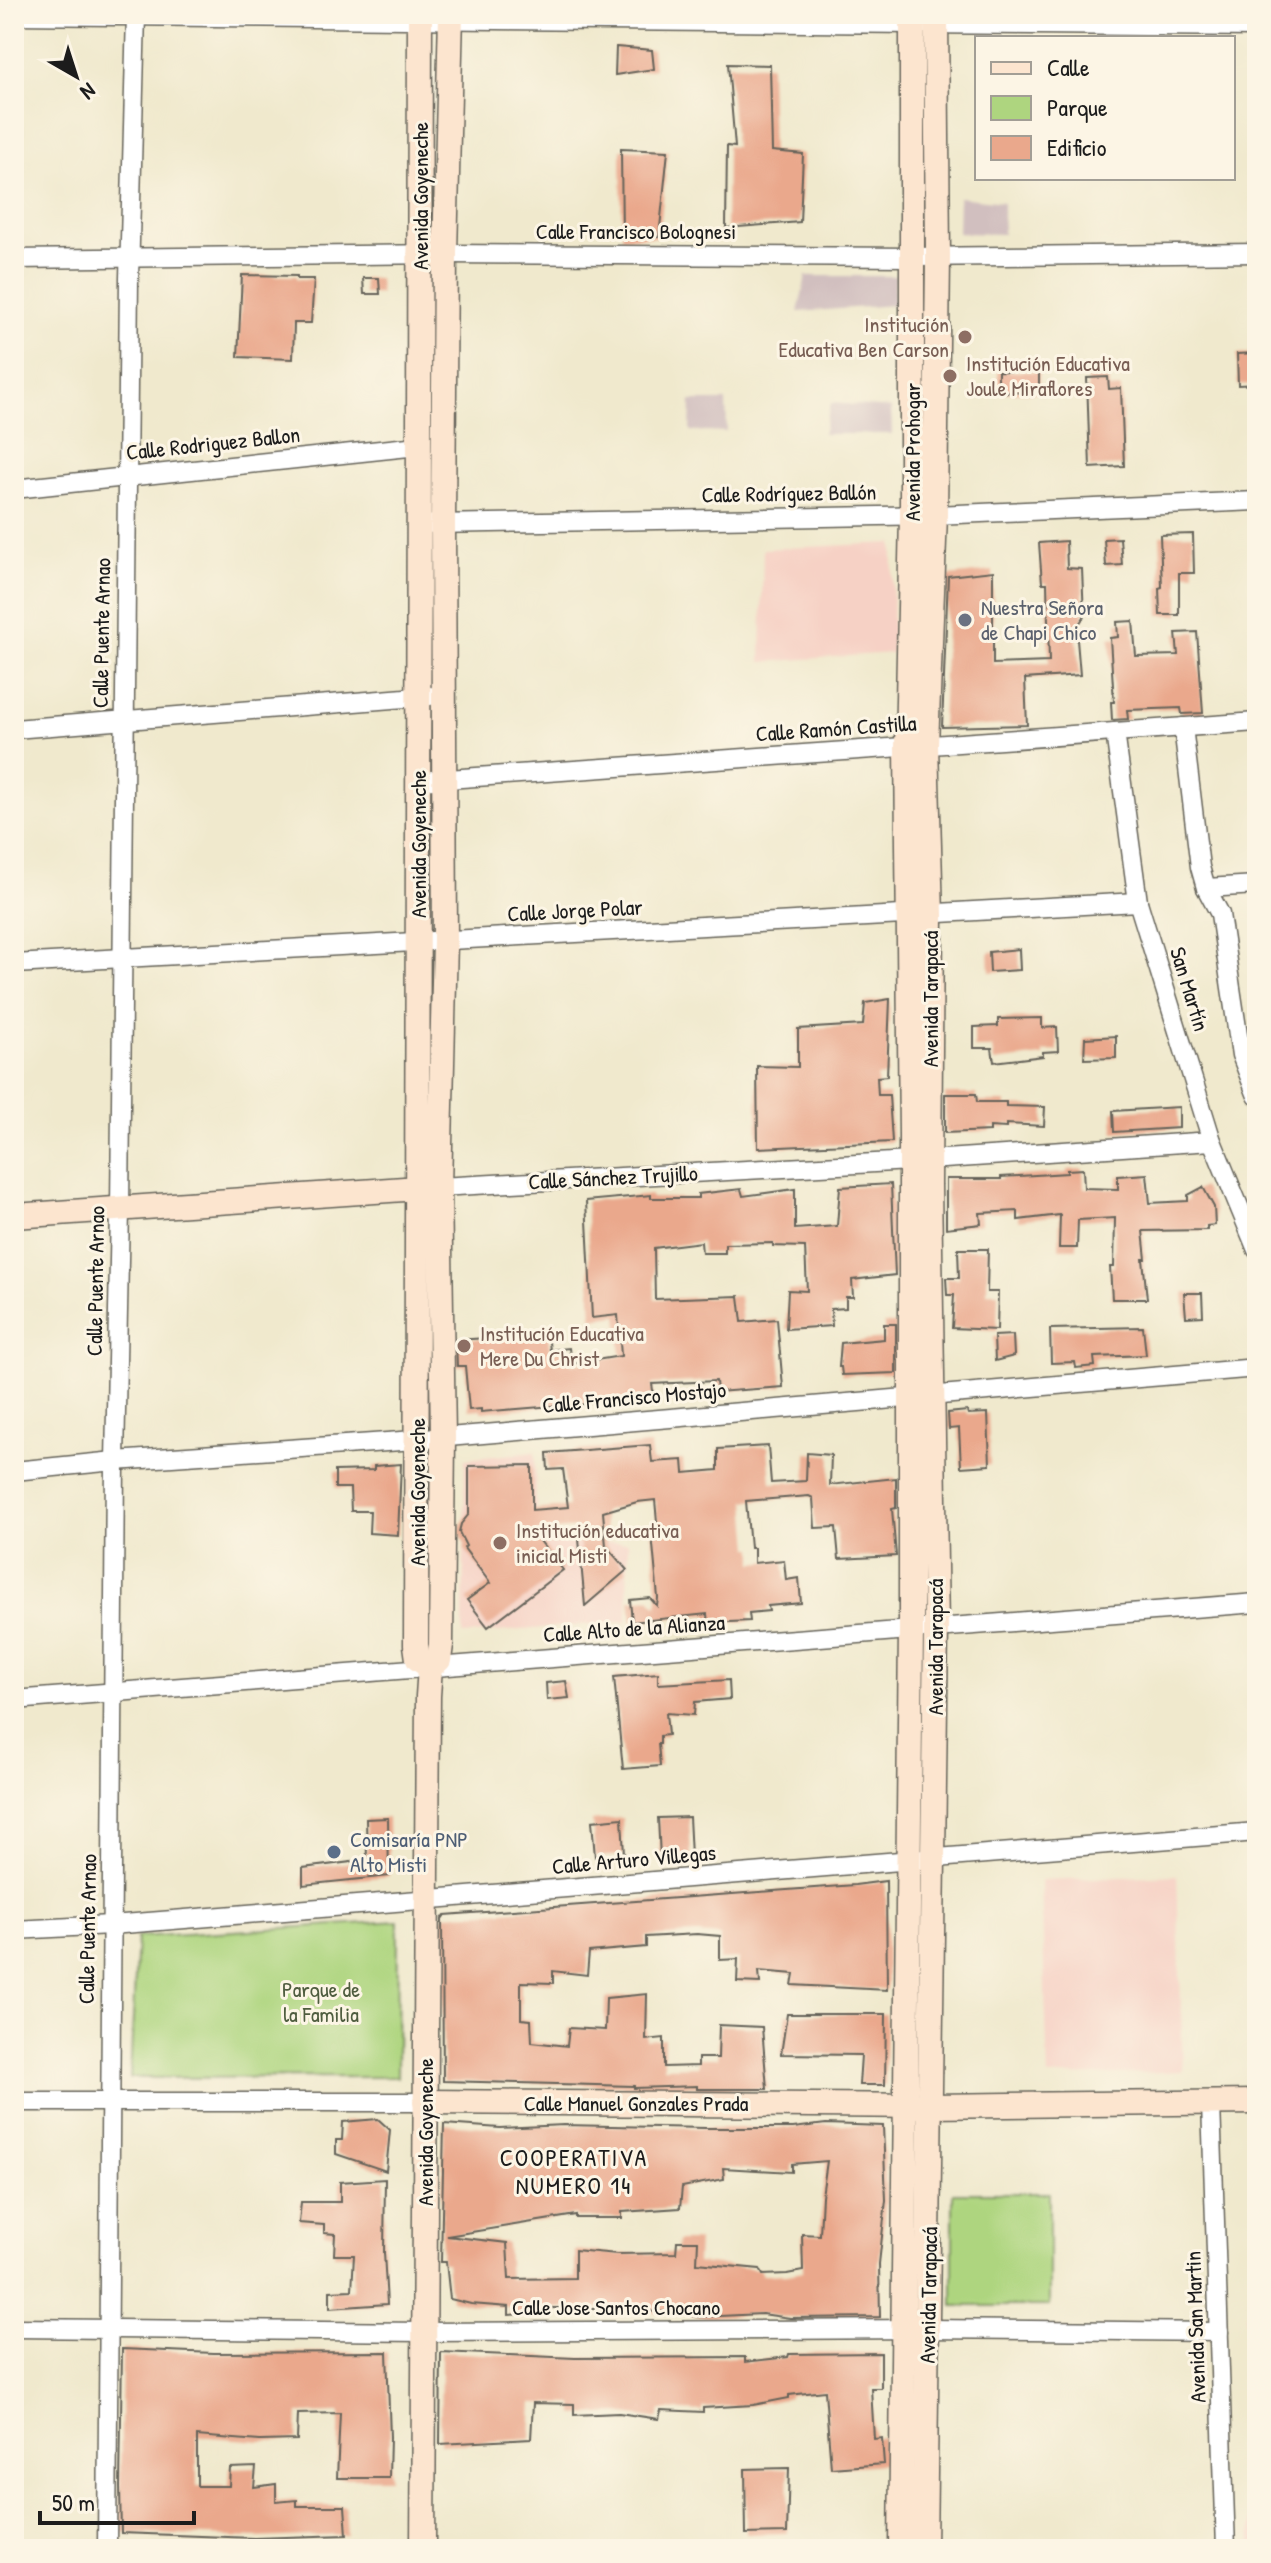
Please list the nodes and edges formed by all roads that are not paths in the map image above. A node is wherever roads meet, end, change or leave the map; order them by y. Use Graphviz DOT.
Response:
graph roads {
  1 [pos="14,15"];
  2 [pos="136,15"];
  3 [pos="420,16"];
  4 [pos="452,16"];
  5 [pos="912,20"];
  6 [pos="936,20"];
  7 [pos="1257,27"];
  8 [pos="1257,253"];
  9 [pos="420,254"];
  10 [pos="445,254"];
  11 [pos="925,257"];
  12 [pos="130,258"];
  13 [pos="14,259"];
  14 [pos="418,446"];
  15 [pos="127,476"];
  16 [pos="14,489"];
  17 [pos="1257,501"];
  18 [pos="923,515"];
  19 [pos="431,524"];
  20 [pos="442,694"];
  21 [pos="417,697"];
  22 [pos="123,721"];
  23 [pos="1257,722"];
  24 [pos="1183,727"];
  25 [pos="14,729"];
  26 [pos="1115,732"];
  27 [pos="916,746"];
  28 [pos="445,780"];
  29 [pos="419,781"];
  30 [pos="1257,885"];
  31 [pos="1206,888"];
  32 [pos="1138,902"];
  33 [pos="920,915"];
  34 [pos="445,941"];
  35 [pos="418,943"];
  36 [pos="122,959"];
  37 [pos="14,964"];
  38 [pos="1249,1054"];
  39 [pos="1257,1096"];
  40 [pos="1212,1141"];
  41 [pos="920,1160"];
  42 [pos="428,1187"];
  43 [pos="120,1210"];
  44 [pos="14,1216"];
  45 [pos="1257,1250"];
  46 [pos="1257,1368"];
  47 [pos="922,1396"];
  48 [pos="443,1437"];
  49 [pos="417,1440"];
  50 [pos="115,1461"];
  51 [pos="14,1471"];
  52 [pos="1257,1603"];
  53 [pos="936,1628"];
  54 [pos="911,1630"];
  55 [pos="430,1667"];
  56 [pos="114,1692"];
  57 [pos="14,1700"];
  58 [pos="1257,1832"];
  59 [pos="934,1858"];
  60 [pos="907,1860"];
  61 [pos="426,1900"];
  62 [pos="111,1925"];
  63 [pos="14,1930"];
  64 [pos="14,2102"];
  65 [pos="425,2102"];
  66 [pos="1257,2102"];
  67 [pos="110,2103"];
  68 [pos="1211,2103"];
  69 [pos="906,2106"];
  70 [pos="931,2106"];
  71 [pos="14,2328"];
  72 [pos="108,2328"];
  73 [pos="916,2329"];
  74 [pos="424,2332"];
  75 [pos="1219,2332"];
  76 [pos="107,2549"];
  77 [pos="423,2549"];
  78 [pos="901,2549"];
  79 [pos="924,2549"];
  80 [pos="1226,2549"];
  1 -- 2 [label="street"];
  2 -- 3 [label="street"];
  2 -- 12 [label="street, Calle Puente Arnao"];
  3 -- 4 [label="street"];
  3 -- 9 [label="street, Avenida Goyeneche"];
  4 -- 5 [label="street"];
  4 -- 10 [label="street, Avenida Goyeneche"];
  5 -- 6 [label="street"];
  5 -- 11 [label="street, Avenida Prohogar"];
  6 -- 7 [label="street"];
  6 -- 11 [label="street, Avenida Prohogar"];
  8 -- 11 [label="street, Calle Francisco Bolognesi"];
  9 -- 10 [label="street, Calle Francisco Bolognesi"];
  9 -- 12 [label="street, Calle Francisco Bolognesi"];
  9 -- 14 [label="street, Avenida Goyeneche"];
  10 -- 11 [label="street, Calle Francisco Bolognesi"];
  10 -- 19 [label="street, Avenida Goyeneche"];
  11 -- 18 [label="street, Avenida Prohogar"];
  12 -- 13 [label="street, Calle Francisco Bolognesi"];
  12 -- 15 [label="street, Calle Puente Arnao"];
  14 -- 15 [label="street, Calle Rodriguez Ballon"];
  14 -- 19 [label="street, Avenida Goyeneche"];
  15 -- 16 [label="street, Calle Rodriguez Ballon"];
  15 -- 22 [label="street, Calle Puente Arnao"];
  17 -- 18 [label="street, Calle Rodríguez Ballón"];
  18 -- 19 [label="street, Calle Rodríguez Ballón"];
  18 -- 27 [label="street, Avenida Prohogar"];
  19 -- 20 [label="street, Avenida Goyeneche"];
  19 -- 21 [label="street, Avenida Goyeneche"];
  20 -- 21 [label="street"];
  20 -- 28 [label="street, Avenida Goyeneche"];
  21 -- 22 [label="street"];
  21 -- 29 [label="street, Avenida Goyeneche"];
  22 -- 25 [label="street"];
  22 -- 36 [label="street, Calle Puente Arnao"];
  23 -- 24 [label="street, Calle Ramón Castilla"];
  24 -- 26 [label="street, Calle Ramón Castilla"];
  24 -- 31 [label="street"];
  26 -- 27 [label="street, Calle Ramón Castilla"];
  26 -- 32 [label="street, San Martín"];
  27 -- 28 [label="street, Calle Ramón Castilla"];
  27 -- 33 [label="street, Avenida Tarapacá"];
  28 -- 29 [label="street, Calle Ramón Castilla"];
  28 -- 34 [label="street, Avenida Goyeneche"];
  29 -- 35 [label="street, Avenida Goyeneche"];
  30 -- 31 [label="street"];
  31 -- 38 [label="street"];
  32 -- 33 [label="street, Calle Jorge Polar"];
  32 -- 40 [label="street, San Martín"];
  33 -- 34 [label="street, Calle Jorge Polar"];
  33 -- 41 [label="street, Avenida Tarapacá"];
  34 -- 35 [label="street, Calle Jorge Polar"];
  34 -- 42 [label="street, Avenida Goyeneche"];
  35 -- 36 [label="street, Calle Jorge Polar"];
  35 -- 42 [label="street, Avenida Goyeneche"];
  36 -- 37 [label="street, Calle Jorge Polar"];
  36 -- 43 [label="street, Calle Puente Arnao"];
  38 -- 39 [label="street"];
  40 -- 41 [label="street, Calle Sánchez Trujillo"];
  40 -- 45 [label="street, San Martín"];
  41 -- 42 [label="street, Calle Sánchez Trujillo"];
  41 -- 47 [label="street, Avenida Tarapacá"];
  42 -- 43 [label="street, Calle Sánchez Trujillo"];
  42 -- 48 [label="street, Avenida Goyeneche"];
  42 -- 49 [label="street, Avenida Goyeneche"];
  43 -- 44 [label="street, Calle Sánchez Trujillo"];
  43 -- 50 [label="street, Calle Puente Arnao"];
  46 -- 47 [label="street, Calle Francisco Mostajo"];
  47 -- 48 [label="street, Calle Francisco Mostajo"];
  47 -- 53 [label="street, Avenida Tarapacá"];
  47 -- 54 [label="street, Avenida Tarapacá"];
  48 -- 49 [label="street, Calle Francisco Mostajo"];
  48 -- 55 [label="street, Avenida Goyeneche"];
  49 -- 50 [label="street, Calle Francisco Mostajo"];
  49 -- 55 [label="street, Avenida Goyeneche"];
  50 -- 51 [label="street, Calle Francisco Mostajo"];
  50 -- 56 [label="street, Calle Puente Arnao"];
  52 -- 53 [label="street, Calle Alto de la Alianza"];
  53 -- 54 [label="street, Calle Alto de la Alianza"];
  53 -- 59 [label="street, Avenida Tarapacá"];
  54 -- 55 [label="street, Calle Alto de la Alianza"];
  54 -- 60 [label="street, Avenida Tarapacá"];
  55 -- 56 [label="street, Calle Alto de la Alianza"];
  55 -- 61 [label="street, Avenida Goyeneche"];
  56 -- 57 [label="street, Calle Alto de la Alianza"];
  56 -- 62 [label="street, Calle Puente Arnao"];
  58 -- 59 [label="street, Calle Arturo Villegas"];
  59 -- 60 [label="street, Calle Arturo Villegas"];
  59 -- 70 [label="street, Avenida Tarapacá"];
  60 -- 61 [label="street, Calle Arturo Villegas"];
  60 -- 69 [label="street, Avenida Tarapacá"];
  61 -- 62 [label="street, Calle Arturo Villegas"];
  61 -- 65 [label="street, Avenida Goyeneche"];
  62 -- 63 [label="street, Calle Arturo Villegas"];
  62 -- 67 [label="street, Calle Puente Arnao"];
  64 -- 67 [label="street, Calle Manuel Gonzales Prada"];
  65 -- 67 [label="street, Calle Manuel Gonzales Prada"];
  65 -- 69 [label="street, Calle Manuel Gonzales Prada"];
  65 -- 74 [label="street, Avenida Goyeneche"];
  66 -- 68 [label="street, Calle Manuel Gonzales Prada"];
  67 -- 72 [label="street, Calle Puente Arnao"];
  68 -- 70 [label="street, Calle Manuel Gonzales Prada"];
  68 -- 75 [label="street, Avenida San Martin"];
  69 -- 70 [label="street, Calle Manuel Gonzales Prada"];
  69 -- 73 [label="street, Avenida Tarapacá"];
  70 -- 73 [label="street, Avenida Tarapacá"];
  71 -- 72 [label="street, Calle Jose Santos Chocano"];
  72 -- 74 [label="street, Calle Jose Santos Chocano"];
  72 -- 76 [label="street, Calle Puente Arnao"];
  73 -- 74 [label="street, Calle Jose Santos Chocano"];
  73 -- 75 [label="street, Calle Jose Santos Chocano"];
  73 -- 78 [label="street, Avenida Tarapacá"];
  73 -- 79 [label="street, Avenida Tarapacá"];
  74 -- 77 [label="street, Avenida Goyeneche"];
  75 -- 80 [label="street, Avenida San Martin"];
}
